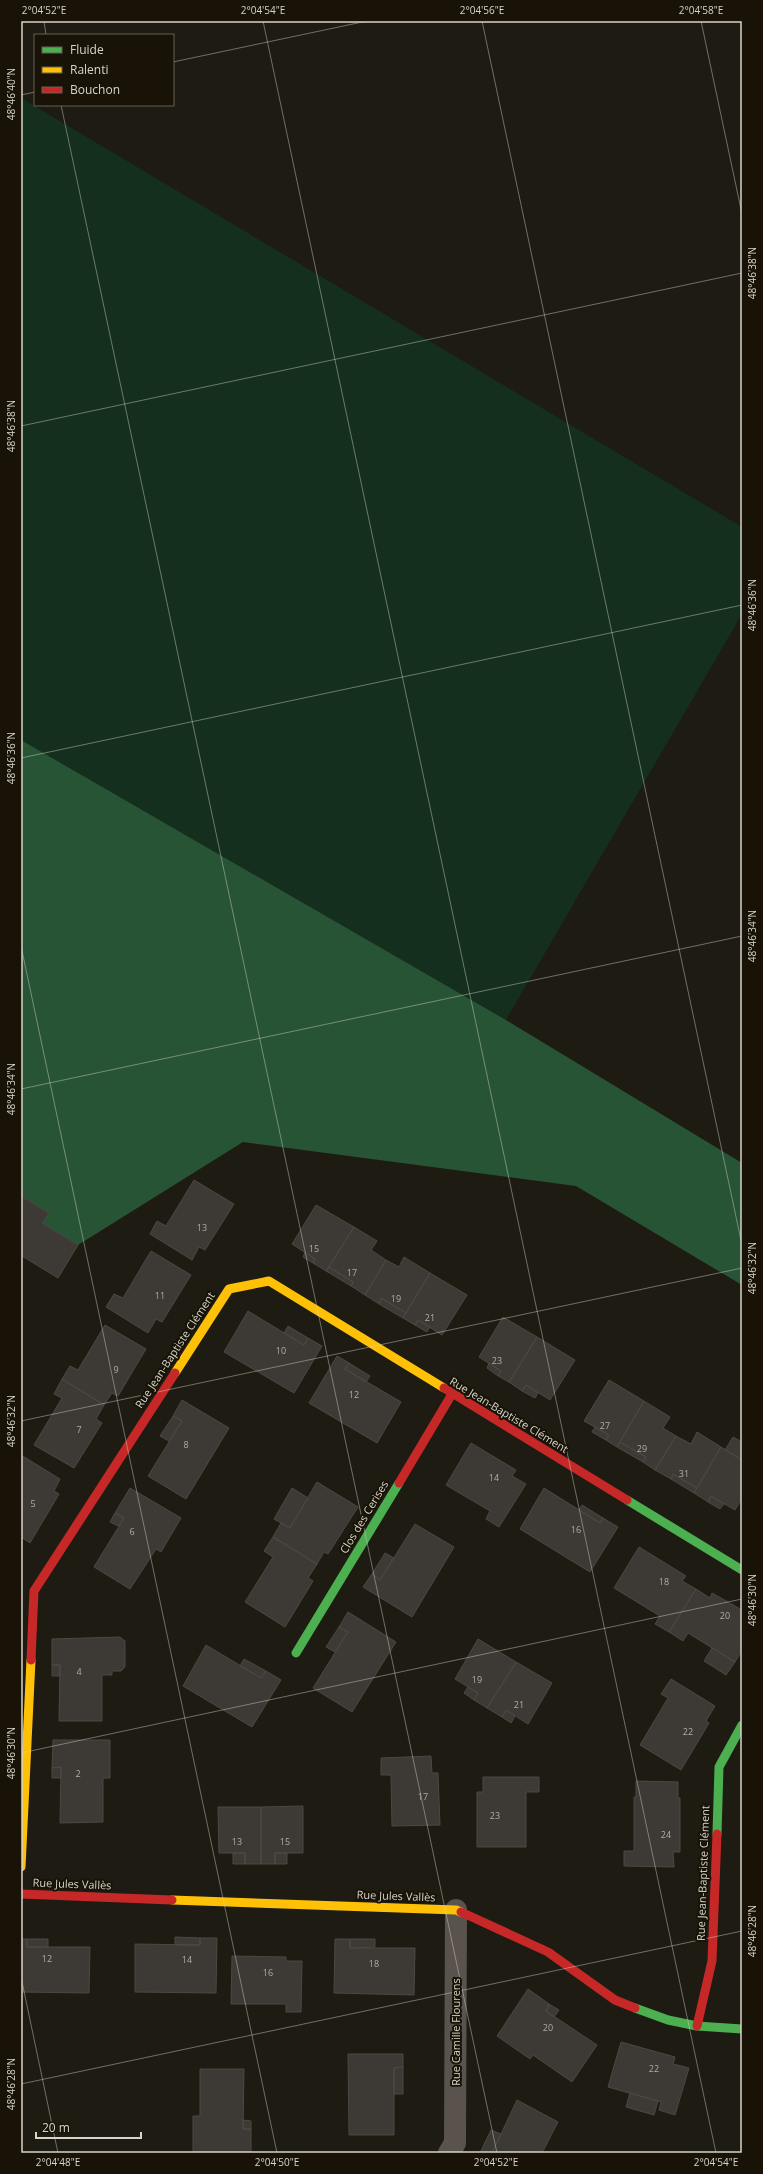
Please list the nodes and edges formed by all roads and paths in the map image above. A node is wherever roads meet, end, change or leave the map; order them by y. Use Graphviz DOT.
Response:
graph roads {
  1 [pos="452,1394"];
  2 [pos="742,1570"];
  3 [pos="296,1652"];
  4 [pos="742,1725"];
  5 [pos="21,1867"];
  6 [pos="21,1894"];
  7 [pos="456,1910"];
  8 [pos="697,2026"];
  9 [pos="742,2029"];
  10 [pos="449,2153"];
  1 -- 2 [label="street, Rue Jean-Baptiste Clément"];
  1 -- 3 [label="street, Clos des Cerises"];
  1 -- 5 [label="street, Rue Jean-Baptiste Clément"];
  4 -- 8 [label="street, Rue Jean-Baptiste Clément"];
  6 -- 7 [label="street, Rue Jules Vallès"];
  7 -- 8 [label="street, Rue Jules Vallès"];
  7 -- 10 [label="street, Rue Camille Flourens"];
  8 -- 9 [label="street, Rue Jules Vallès"];
}
